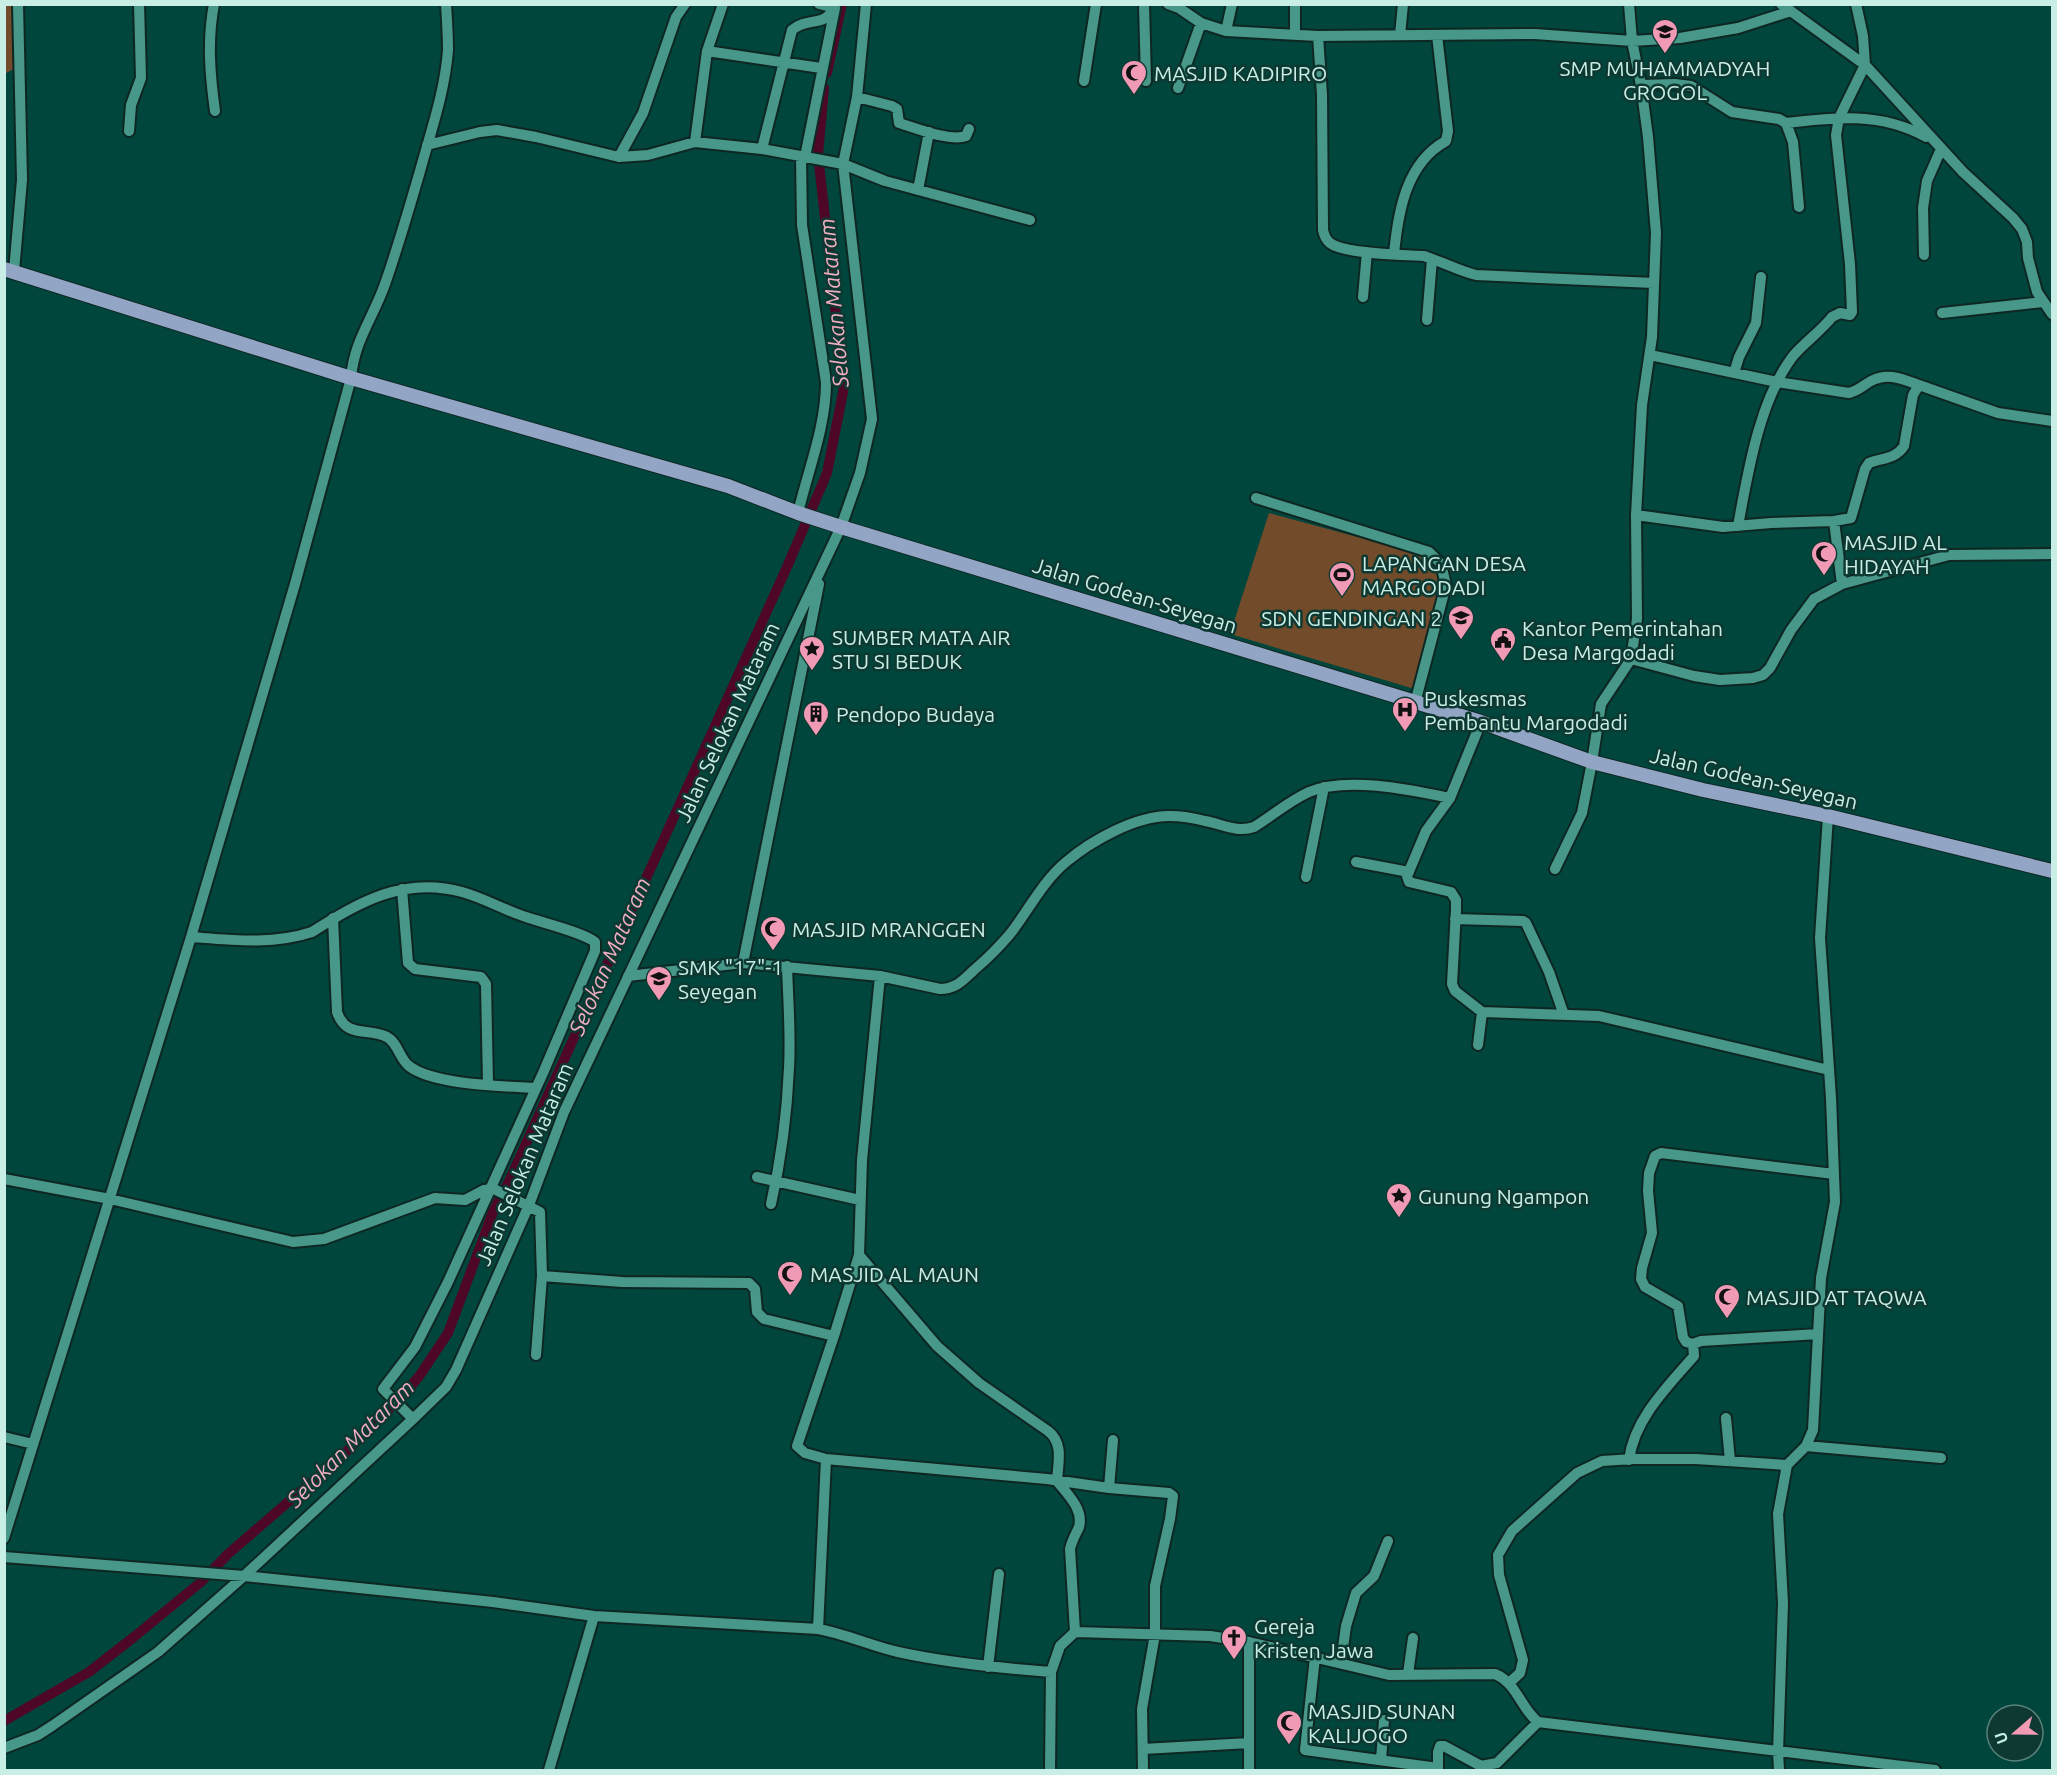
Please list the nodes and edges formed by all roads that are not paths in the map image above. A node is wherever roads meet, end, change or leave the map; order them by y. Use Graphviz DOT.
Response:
graph roads {
  1 [pos="18,4"];
  2 [pos="139,4"];
  3 [pos="214,4"];
  4 [pos="446,4"];
  5 [pos="685,4"];
  6 [pos="819,4"];
  7 [pos="866,4"];
  8 [pos="1096,4"];
  9 [pos="1144,4"];
  10 [pos="1168,4"];
  11 [pos="1232,4"];
  12 [pos="1295,4"];
  13 [pos="1402,4"];
  14 [pos="1629,4"];
  15 [pos="1781,4"];
  16 [pos="1856,4"];
  17 [pos="723,5"];
  18 [pos="835,6"];
  19 [pos="1791,12"];
  20 [pos="1201,23"];
  21 [pos="1226,31"];
  22 [pos="1295,35"];
  23 [pos="1400,35"];
  24 [pos="1437,35"];
  25 [pos="1318,36"];
  26 [pos="1632,41"];
  27 [pos="708,51"];
  28 [pos="784,63"];
  29 [pos="1865,64"];
  30 [pos="821,68"];
  31 [pos="1084,81"];
  32 [pos="1146,81"];
  33 [pos="1641,85"];
  34 [pos="1178,88"];
  35 [pos="857,97"];
  36 [pos="215,111"];
  37 [pos="1839,118"];
  38 [pos="1786,123"];
  39 [pos="969,129"];
  40 [pos="129,131"];
  41 [pos="929,132"];
  42 [pos="696,142"];
  43 [pos="427,145"];
  44 [pos="1937,145"];
  45 [pos="762,149"];
  46 [pos="619,157"];
  47 [pos="805,157"];
  48 [pos="843,164"];
  49 [pos="918,190"];
  50 [pos="1799,207"];
  51 [pos="1030,220"];
  52 [pos="1367,252"];
  53 [pos="1394,254"];
  54 [pos="1924,255"];
  55 [pos="1432,259"];
  56 [pos="9,270"];
  57 [pos="1761,278"];
  58 [pos="1654,284"];
  59 [pos="1363,297"];
  60 [pos="2043,302"];
  61 [pos="1942,313"];
  62 [pos="2052,314"];
  63 [pos="1427,320"];
  64 [pos="1650,355"];
  65 [pos="1734,373"];
  66 [pos="351,378"];
  67 [pos="1777,382"];
  68 [pos="1918,386"];
  69 [pos="2052,421"];
  70 [pos="1256,498"];
  71 [pos="800,514"];
  72 [pos="1636,515"];
  73 [pos="1834,521"];
  74 [pos="836,525"];
  75 [pos="1738,526"];
  76 [pos="2052,554"];
  77 [pos="823,566"];
  78 [pos="1842,584"];
  79 [pos="1631,659"];
  80 [pos="1415,703"];
  81 [pos="1481,722"];
  82 [pos="1592,762"];
  83 [pos="1324,788"];
  84 [pos="1450,798"];
  85 [pos="1828,816"];
  86 [pos="1356,862"];
  87 [pos="1555,869"];
  88 [pos="2052,871"];
  89 [pos="1409,872"];
  90 [pos="1306,877"];
  91 [pos="402,889"];
  92 [pos="333,918"];
  93 [pos="1455,919"];
  94 [pos="191,937"];
  95 [pos="743,963"];
  96 [pos="787,966"];
  97 [pos="628,976"];
  98 [pos="880,976"];
  99 [pos="1482,1012"];
  100 [pos="1564,1015"];
  101 [pos="1478,1045"];
  102 [pos="1829,1070"];
  103 [pos="488,1084"];
  104 [pos="535,1088"];
  105 [pos="1834,1174"];
  106 [pos="757,1177"];
  107 [pos="4,1179"];
  108 [pos="775,1186"];
  109 [pos="491,1189"];
  110 [pos="110,1199"];
  111 [pos="860,1200"];
  112 [pos="771,1204"];
  113 [pos="529,1205"];
  114 [pos="859,1255"];
  115 [pos="542,1276"];
  116 [pos="1818,1335"];
  117 [pos="834,1336"];
  118 [pos="1693,1344"];
  119 [pos="536,1355"];
  120 [pos="1726,1418"];
  121 [pos="413,1419"];
  122 [pos="4,1437"];
  123 [pos="1113,1440"];
  124 [pos="33,1444"];
  125 [pos="1806,1446"];
  126 [pos="1941,1458"];
  127 [pos="826,1459"];
  128 [pos="1629,1460"];
  129 [pos="1730,1461"];
  130 [pos="1787,1465"];
  131 [pos="1058,1481"];
  132 [pos="1109,1488"];
  133 [pos="4,1538"];
  134 [pos="1388,1541"];
  135 [pos="4,1557"];
  136 [pos="999,1574"];
  137 [pos="244,1576"];
  138 [pos="594,1616"];
  139 [pos="818,1629"];
  140 [pos="1075,1632"];
  141 [pos="1155,1634"];
  142 [pos="1413,1638"];
  143 [pos="1250,1642"];
  144 [pos="1315,1657"];
  145 [pos="1341,1662"];
  146 [pos="988,1667"];
  147 [pos="1051,1672"];
  148 [pos="1408,1674"];
  149 [pos="1509,1683"];
  150 [pos="1384,1720"];
  151 [pos="1539,1722"];
  152 [pos="1249,1743"];
  153 [pos="4,1748"];
  154 [pos="1143,1749"];
  155 [pos="1778,1752"];
  156 [pos="1381,1760"];
  157 [pos="1438,1769"];
  158 [pos="549,1770"];
  159 [pos="1050,1770"];
  160 [pos="1143,1770"];
  161 [pos="1249,1770"];
  162 [pos="1779,1770"];
  163 [pos="1935,1770"];
  1 -- 56 [label="street"];
  2 -- 40 [label="street"];
  3 -- 36 [label="street"];
  4 -- 43 [label="street"];
  5 -- 46 [label="street"];
  6 -- 18 [label="street"];
  7 -- 35 [label="street, Jalan Selokan Mataram"];
  8 -- 31 [label="street"];
  9 -- 32 [label="street"];
  10 -- 20 [label="street"];
  11 -- 21 [label="street"];
  12 -- 22 [label="street"];
  13 -- 23 [label="street"];
  14 -- 26 [label="street"];
  15 -- 19 [label="street"];
  16 -- 29 [label="street"];
  17 -- 27 [label="street"];
  18 -- 28 [label="street"];
  18 -- 30 [label="street"];
  19 -- 26 [label="street"];
  19 -- 29 [label="street"];
  20 -- 21 [label="street"];
  20 -- 34 [label="street"];
  21 -- 22 [label="street"];
  22 -- 25 [label="street"];
  23 -- 24 [label="street"];
  23 -- 25 [label="street"];
  24 -- 26 [label="street"];
  24 -- 53 [label="street"];
  25 -- 52 [label="street"];
  26 -- 33 [label="street"];
  27 -- 28 [label="street"];
  27 -- 42 [label="street"];
  28 -- 30 [label="street"];
  28 -- 45 [label="street"];
  29 -- 37 [label="street"];
  29 -- 44 [label="street"];
  30 -- 47 [label="street"];
  33 -- 38 [label="street"];
  33 -- 58 [label="street"];
  35 -- 41 [label="street"];
  35 -- 48 [label="street, Jalan Selokan Mataram"];
  37 -- 38 [label="street"];
  37 -- 44 [label="street"];
  37 -- 67 [label="street"];
  38 -- 50 [label="street"];
  39 -- 41 [label="street"];
  41 -- 49 [label="street"];
  42 -- 45 [label="street"];
  42 -- 46 [label="street"];
  43 -- 46 [label="street"];
  43 -- 66 [label="street"];
  44 -- 54 [label="street"];
  44 -- 60 [label="street"];
  45 -- 47 [label="street"];
  47 -- 48 [label="street"];
  47 -- 71 [label="street"];
  48 -- 49 [label="street"];
  48 -- 74 [label="street, Jalan Selokan Mataram"];
  49 -- 51 [label="street"];
  52 -- 53 [label="street"];
  52 -- 59 [label="street"];
  53 -- 55 [label="street"];
  55 -- 58 [label="street"];
  55 -- 63 [label="street"];
  56 -- 66 [label="main road, Jalan Godean-Seyegan"];
  57 -- 65 [label="street"];
  58 -- 64 [label="street"];
  60 -- 61 [label="street"];
  60 -- 62 [label="street"];
  64 -- 65 [label="street"];
  64 -- 72 [label="street"];
  65 -- 67 [label="street"];
  66 -- 71 [label="main road, Jalan Godean-Seyegan"];
  66 -- 94 [label="street"];
  67 -- 68 [label="street"];
  67 -- 75 [label="street"];
  68 -- 69 [label="street"];
  68 -- 73 [label="street"];
  70 -- 80 [label="street"];
  71 -- 74 [label="main road, Jalan Godean-Seyegan"];
  72 -- 75 [label="street"];
  72 -- 79 [label="street"];
  73 -- 75 [label="street"];
  73 -- 78 [label="street"];
  74 -- 77 [label="street, Jalan Selokan Mataram"];
  74 -- 80 [label="main road, Jalan Godean-Seyegan"];
  76 -- 78 [label="street"];
  77 -- 95 [label="street"];
  77 -- 97 [label="street, Jalan Selokan Mataram"];
  78 -- 79 [label="street"];
  79 -- 82 [label="street"];
  80 -- 81 [label="main road, Jalan Godean-Seyegan"];
  81 -- 82 [label="main road, Jalan Godean-Seyegan"];
  81 -- 84 [label="street"];
  82 -- 85 [label="main road, Jalan Godean-Seyegan"];
  82 -- 87 [label="street"];
  83 -- 84 [label="street"];
  83 -- 90 [label="street"];
  83 -- 98 [label="street"];
  84 -- 89 [label="street"];
  85 -- 88 [label="main road, Jalan Godean-Seyegan"];
  85 -- 102 [label="street"];
  86 -- 89 [label="street"];
  89 -- 93 [label="street"];
  91 -- 92 [label="street"];
  91 -- 103 [label="street"];
  91 -- 104 [label="street"];
  92 -- 94 [label="street"];
  92 -- 103 [label="street"];
  93 -- 99 [label="street"];
  93 -- 100 [label="street"];
  94 -- 110 [label="street"];
  95 -- 96 [label="street"];
  95 -- 97 [label="street"];
  96 -- 98 [label="street"];
  96 -- 108 [label="street"];
  97 -- 113 [label="street, Jalan Selokan Mataram"];
  98 -- 111 [label="street"];
  99 -- 100 [label="street"];
  99 -- 101 [label="street"];
  100 -- 102 [label="street"];
  102 -- 105 [label="street"];
  103 -- 104 [label="street"];
  104 -- 109 [label="street"];
  105 -- 116 [label="street"];
  105 -- 118 [label="street"];
  106 -- 108 [label="street"];
  107 -- 110 [label="street"];
  108 -- 111 [label="street"];
  108 -- 112 [label="street"];
  109 -- 110 [label="street"];
  109 -- 113 [label="street"];
  109 -- 121 [label="street"];
  110 -- 124 [label="street"];
  111 -- 114 [label="street"];
  113 -- 115 [label="street"];
  113 -- 121 [label="street, Jalan Selokan Mataram"];
  114 -- 117 [label="street"];
  114 -- 131 [label="street"];
  115 -- 117 [label="street"];
  115 -- 119 [label="street"];
  116 -- 118 [label="street"];
  116 -- 125 [label="street"];
  117 -- 127 [label="street"];
  118 -- 128 [label="street"];
  120 -- 129 [label="street"];
  121 -- 137 [label="street, Jalan Selokan Mataram"];
  122 -- 124 [label="street"];
  123 -- 132 [label="street"];
  124 -- 133 [label="street"];
  125 -- 126 [label="street"];
  125 -- 130 [label="street"];
  127 -- 131 [label="street"];
  127 -- 139 [label="street"];
  128 -- 129 [label="street"];
  128 -- 149 [label="street"];
  129 -- 130 [label="street"];
  130 -- 155 [label="street"];
  131 -- 132 [label="street"];
  131 -- 140 [label="street"];
  132 -- 141 [label="street"];
  134 -- 145 [label="street"];
  135 -- 137 [label="street"];
  136 -- 146 [label="street"];
  137 -- 138 [label="street"];
  137 -- 153 [label="street, Jalan Selokan Mataram"];
  138 -- 139 [label="street"];
  138 -- 158 [label="street"];
  139 -- 146 [label="street"];
  140 -- 141 [label="street"];
  140 -- 147 [label="street"];
  141 -- 143 [label="street"];
  141 -- 154 [label="street"];
  142 -- 148 [label="street"];
  143 -- 144 [label="street"];
  143 -- 152 [label="street"];
  144 -- 145 [label="street"];
  144 -- 156 [label="street"];
  145 -- 148 [label="street"];
  146 -- 147 [label="street"];
  147 -- 159 [label="street"];
  148 -- 149 [label="street"];
  149 -- 151 [label="street"];
  150 -- 156 [label="street"];
  151 -- 155 [label="street"];
  151 -- 157 [label="street"];
  152 -- 154 [label="street"];
  152 -- 161 [label="street"];
  154 -- 160 [label="street"];
  155 -- 162 [label="street"];
  155 -- 163 [label="street"];
  156 -- 157 [label="street"];
}
